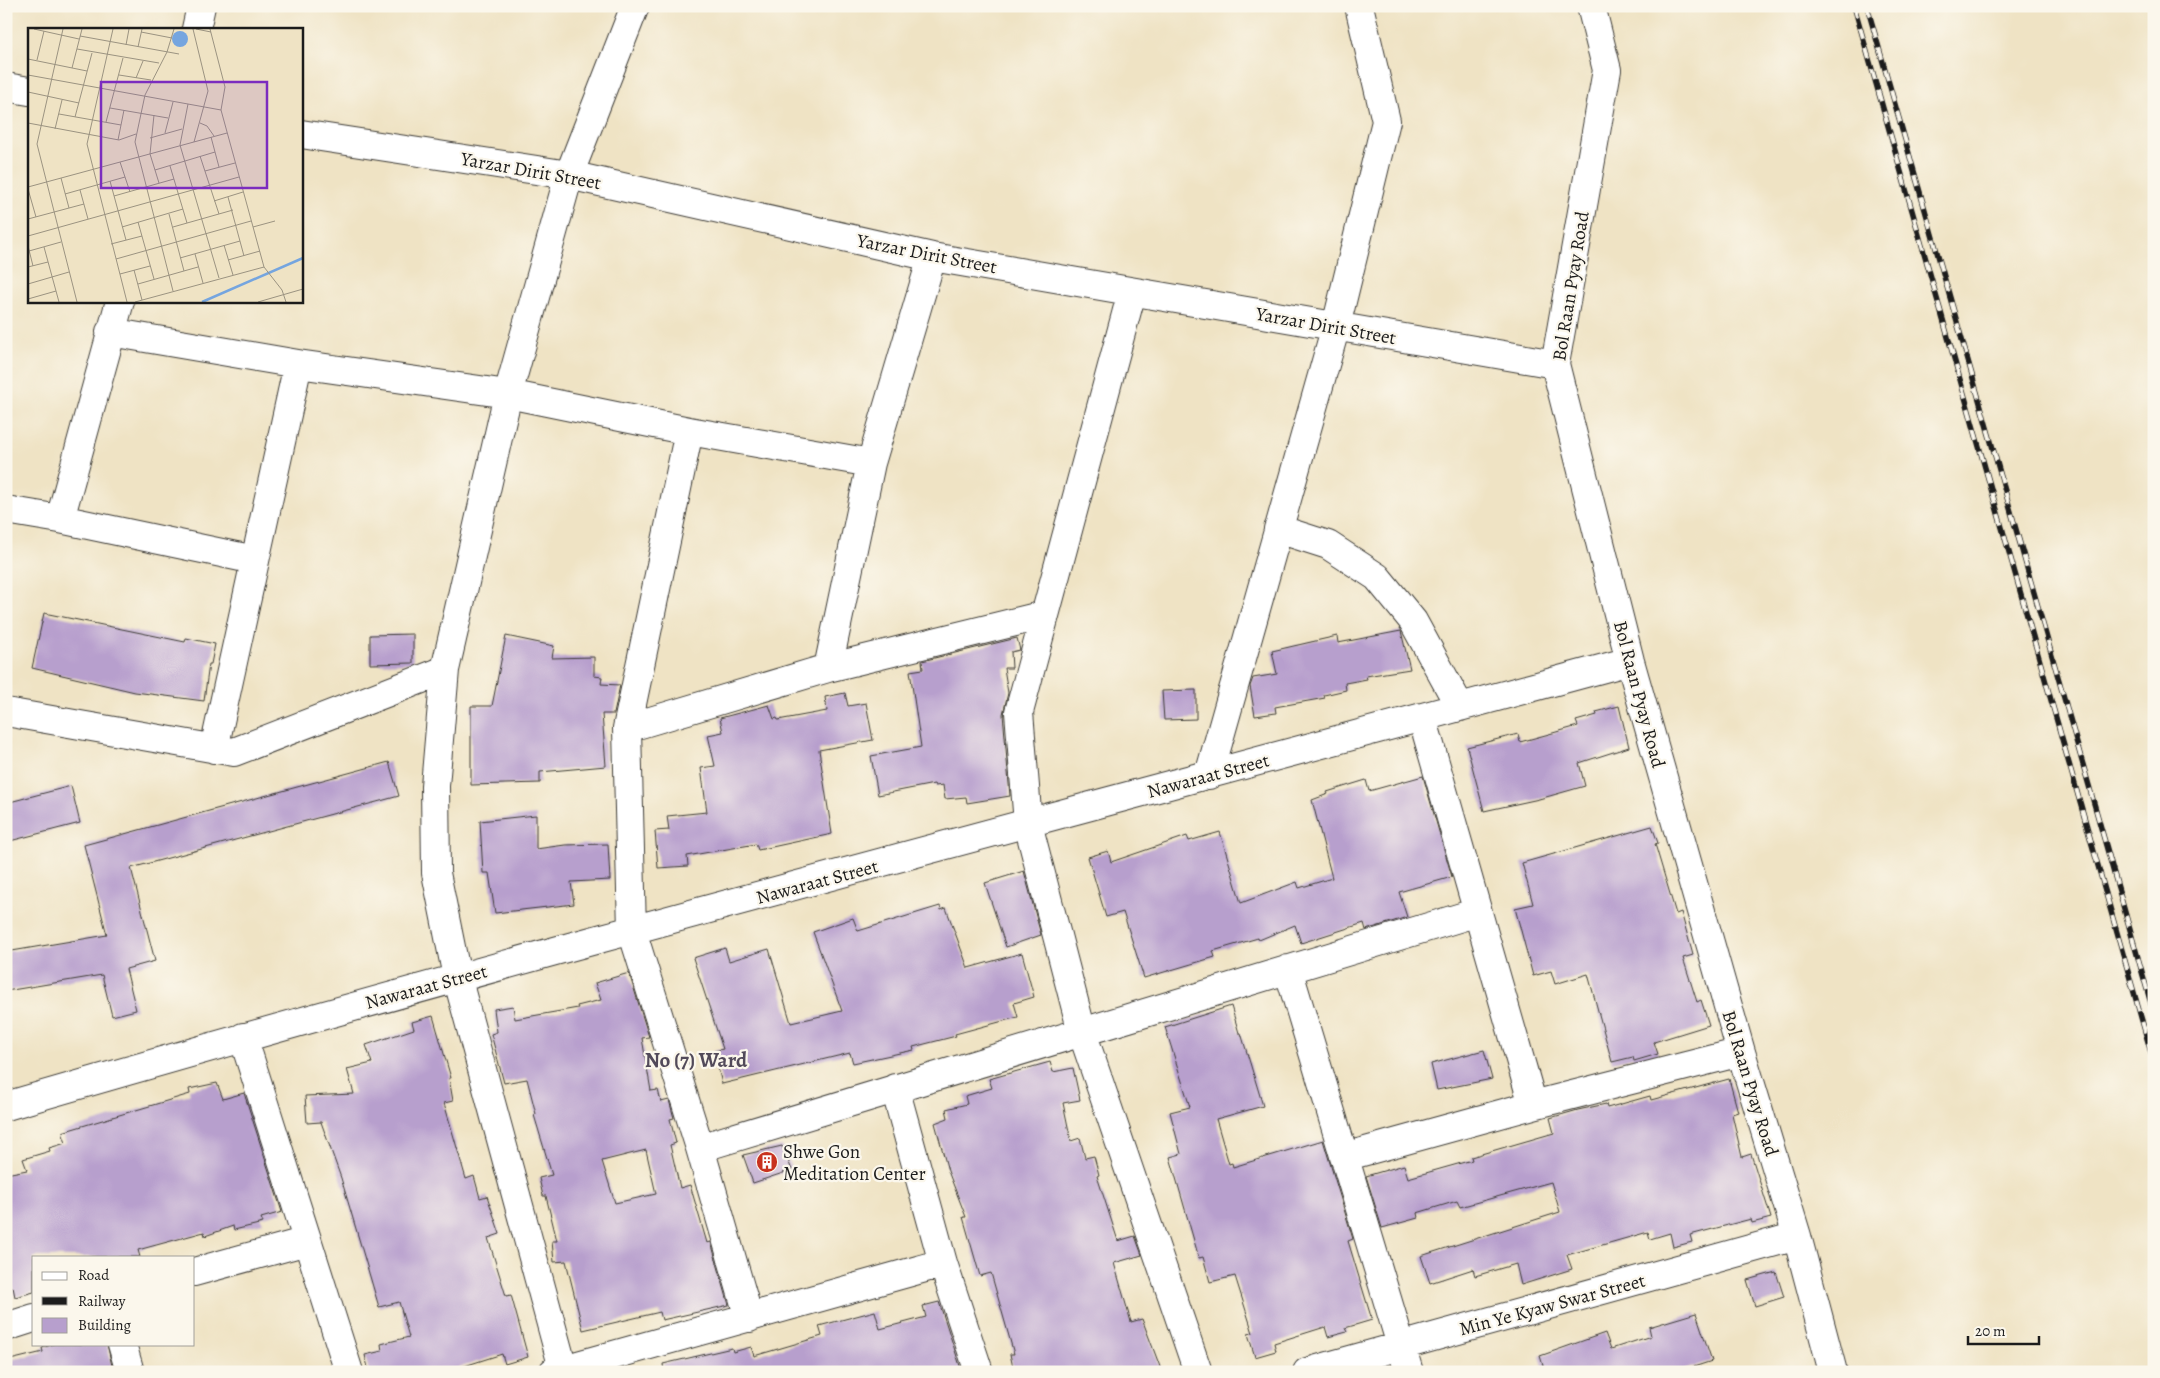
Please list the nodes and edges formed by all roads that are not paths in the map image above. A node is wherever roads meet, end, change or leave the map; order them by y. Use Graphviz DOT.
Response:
graph roads {
  1 [pos="201,6"];
  2 [pos="635,6"];
  3 [pos="1359,6"];
  4 [pos="1591,6"];
  5 [pos="196,28"];
  6 [pos="6,87"];
  7 [pos="28,91"];
  8 [pos="302,134"];
  9 [pos="569,175"];
  10 [pos="932,257"];
  11 [pos="1132,292"];
  12 [pos="120,302"];
  13 [pos="1336,326"];
  14 [pos="110,332"];
  15 [pos="298,364"];
  16 [pos="1555,364"];
  17 [pos="508,394"];
  18 [pos="689,431"];
  19 [pos="871,463"];
  20 [pos="6,510"];
  21 [pos="60,519"];
  22 [pos="1278,529"];
  23 [pos="256,560"];
  24 [pos="1044,615"];
  25 [pos="1630,661"];
  26 [pos="828,668"];
  27 [pos="446,670"];
  28 [pos="1460,707"];
  29 [pos="6,712"];
  30 [pos="1422,717"];
  31 [pos="627,728"];
  32 [pos="214,749"];
  33 [pos="1208,775"];
  34 [pos="1028,824"];
  35 [pos="1478,912"];
  36 [pos="632,932"];
  37 [pos="1288,969"];
  38 [pos="457,977"];
  39 [pos="1082,1032"];
  40 [pos="243,1037"];
  41 [pos="1741,1052"];
  42 [pos="895,1088"];
  43 [pos="1533,1105"];
  44 [pos="6,1106"];
  45 [pos="700,1148"];
  46 [pos="1344,1157"];
  47 [pos="1796,1236"];
  48 [pos="307,1241"];
  49 [pos="943,1263"];
  50 [pos="195,1272"];
  51 [pos="749,1318"];
  52 [pos="32,1319"];
  53 [pos="6,1327"];
  54 [pos="1401,1345"];
  55 [pos="123,1346"];
  56 [pos="560,1371"];
  57 [pos="130,1372"];
  58 [pos="349,1372"];
  59 [pos="979,1372"];
  60 [pos="1198,1372"];
  61 [pos="1307,1372"];
  62 [pos="1409,1372"];
  63 [pos="1833,1372"];
  1 -- 5 [label="street"];
  2 -- 9 [label="street"];
  3 -- 13 [label="street"];
  4 -- 16 [label="street, Bol Raan Pyay Road"];
  6 -- 7 [label="street"];
  8 -- 9 [label="street, Yarzar Dirit Street"];
  9 -- 10 [label="street, Yarzar Dirit Street"];
  9 -- 17 [label="street"];
  10 -- 11 [label="street, Yarzar Dirit Street"];
  10 -- 19 [label="street"];
  11 -- 13 [label="street, Yarzar Dirit Street"];
  11 -- 24 [label="street"];
  12 -- 14 [label="street"];
  13 -- 16 [label="street, Yarzar Dirit Street"];
  13 -- 22 [label="street"];
  14 -- 15 [label="street"];
  14 -- 21 [label="street"];
  15 -- 17 [label="street"];
  15 -- 23 [label="street"];
  16 -- 25 [label="street, Bol Raan Pyay Road"];
  17 -- 18 [label="street"];
  17 -- 27 [label="street"];
  18 -- 19 [label="street"];
  18 -- 31 [label="street"];
  19 -- 26 [label="street"];
  20 -- 21 [label="street"];
  21 -- 23 [label="street"];
  22 -- 28 [label="street"];
  22 -- 33 [label="street"];
  23 -- 32 [label="street"];
  24 -- 26 [label="street"];
  24 -- 34 [label="street"];
  25 -- 28 [label="street, Nawaraat Street"];
  25 -- 41 [label="street, Bol Raan Pyay Road"];
  26 -- 31 [label="street"];
  27 -- 32 [label="street"];
  27 -- 38 [label="street"];
  28 -- 30 [label="street, Nawaraat Street"];
  29 -- 32 [label="street"];
  30 -- 33 [label="street, Nawaraat Street"];
  30 -- 35 [label="street"];
  31 -- 36 [label="street"];
  33 -- 34 [label="street, Nawaraat Street"];
  34 -- 36 [label="street, Nawaraat Street"];
  34 -- 39 [label="street"];
  35 -- 37 [label="street"];
  35 -- 43 [label="street"];
  36 -- 38 [label="street, Nawaraat Street"];
  36 -- 45 [label="street"];
  37 -- 39 [label="street"];
  37 -- 46 [label="street"];
  38 -- 40 [label="street, Nawaraat Street"];
  38 -- 56 [label="street"];
  39 -- 42 [label="street"];
  39 -- 60 [label="street"];
  40 -- 44 [label="street, Nawaraat Street"];
  40 -- 48 [label="street"];
  41 -- 43 [label="street"];
  41 -- 47 [label="street, Bol Raan Pyay Road"];
  42 -- 45 [label="street"];
  42 -- 49 [label="street"];
  43 -- 46 [label="street"];
  45 -- 51 [label="street"];
  46 -- 54 [label="street"];
  47 -- 54 [label="street, Min Ye Kyaw Swar Street"];
  47 -- 63 [label="street, Bol Raan Pyay Road"];
  48 -- 50 [label="street"];
  48 -- 58 [label="street"];
  49 -- 51 [label="street"];
  49 -- 59 [label="street"];
  51 -- 56 [label="street"];
  52 -- 53 [label="street"];
  54 -- 61 [label="street, Min Ye Kyaw Swar Street"];
  54 -- 62 [label="street"];
  55 -- 57 [label="street"];
}
